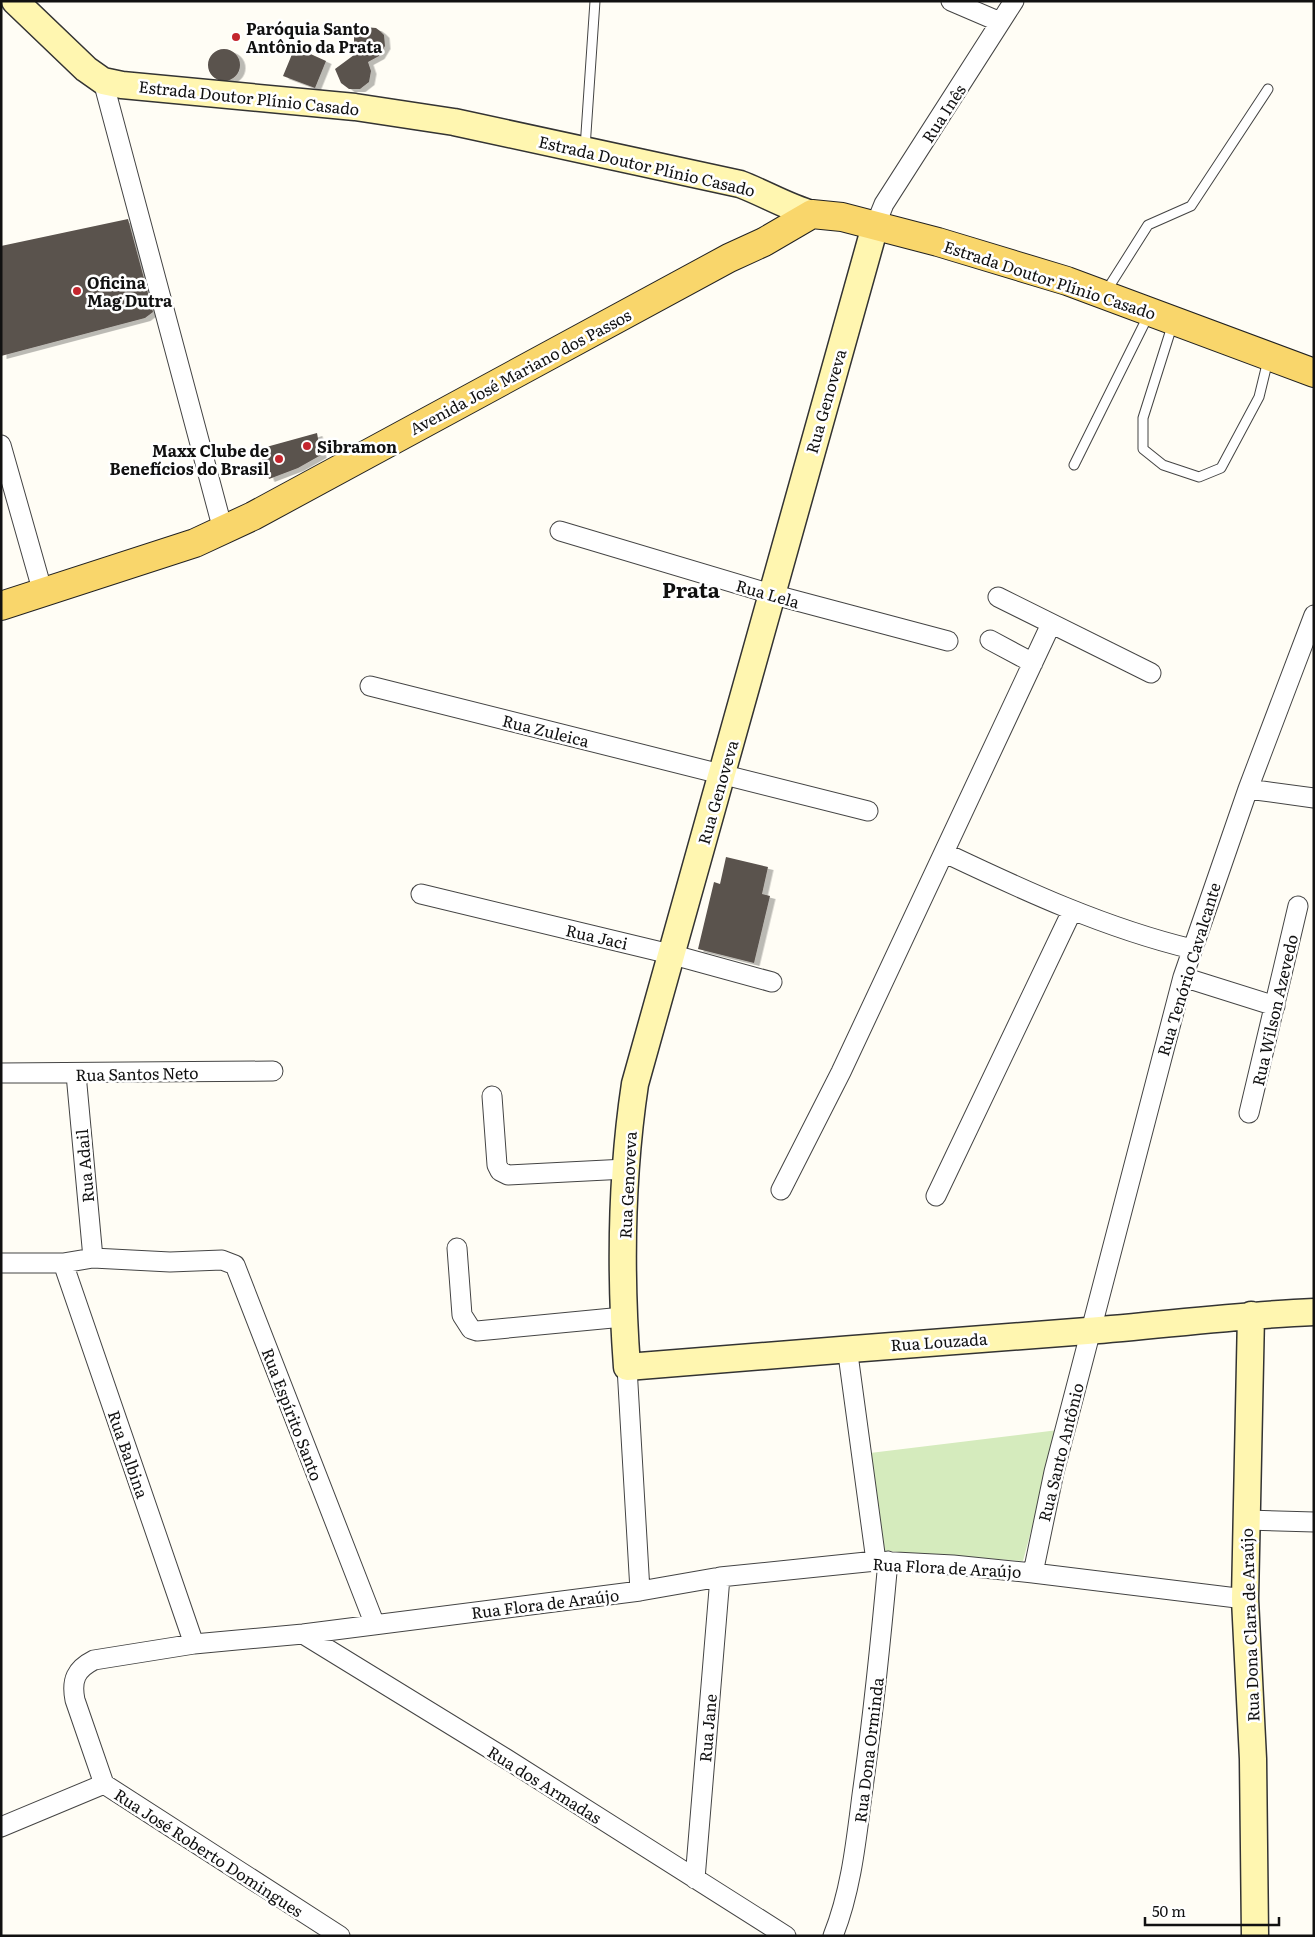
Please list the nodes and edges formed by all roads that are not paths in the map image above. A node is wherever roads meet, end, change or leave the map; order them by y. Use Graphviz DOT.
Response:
graph roads {
  1 [pos="15,1"];
  2 [pos="595,1"];
  3 [pos="951,1"];
  4 [pos="1014,1"];
  5 [pos="1000,22"];
  6 [pos="103,81"];
  7 [pos="1268,89"];
  8 [pos="585,148"];
  9 [pos="812,214"];
  10 [pos="875,226"];
  11 [pos="1104,295"];
  12 [pos="1162,316"];
  13 [pos="1269,356"];
  14 [pos="1314,373"];
  15 [pos="1,445"];
  16 [pos="1074,465"];
  17 [pos="223,530"];
  18 [pos="560,531"];
  19 [pos="43,593"];
  20 [pos="771,594"];
  21 [pos="998,597"];
  22 [pos="1,606"];
  23 [pos="1314,615"];
  24 [pos="1052,624"];
  25 [pos="990,640"];
  26 [pos="948,641"];
  27 [pos="1033,662"];
  28 [pos="1151,673"];
  29 [pos="370,686"];
  30 [pos="723,774"];
  31 [pos="1248,789"];
  32 [pos="1314,798"];
  33 [pos="868,811"];
  34 [pos="945,853"];
  35 [pos="421,894"];
  36 [pos="1298,906"];
  37 [pos="1072,911"];
  38 [pos="1192,949"];
  39 [pos="670,954"];
  40 [pos="1183,977"];
  41 [pos="772,982"];
  42 [pos="1275,1006"];
  43 [pos="273,1071"];
  44 [pos="1,1073"];
  45 [pos="76,1074"];
  46 [pos="492,1096"];
  47 [pos="1249,1113"];
  48 [pos="626,1169"];
  49 [pos="781,1190"];
  50 [pos="936,1196"];
  51 [pos="457,1248"];
  52 [pos="93,1258"];
  53 [pos="1,1263"];
  54 [pos="63,1263"];
  55 [pos="1314,1312"];
  56 [pos="1251,1315"];
  57 [pos="623,1317"];
  58 [pos="1090,1331"];
  59 [pos="848,1348"];
  60 [pos="626,1367"];
  61 [pos="1246,1520"];
  62 [pos="1314,1522"];
  63 [pos="882,1561"];
  64 [pos="1032,1573"];
  65 [pos="720,1576"];
  66 [pos="640,1591"];
  67 [pos="1245,1599"];
  68 [pos="375,1625"];
  69 [pos="303,1634"];
  70 [pos="194,1644"];
  71 [pos="104,1784"];
  72 [pos="1,1827"];
  73 [pos="695,1879"];
  74 [pos="340,1936"];
  75 [pos="786,1936"];
  76 [pos="833,1936"];
  77 [pos="1255,1936"];
  1 -- 6 [label="street, Estrada Doutor Plínio Casado"];
  2 -- 8 [label="lane"];
  3 -- 5 [label="street"];
  4 -- 5 [label="street, Rua Inês"];
  5 -- 10 [label="street, Rua Inês"];
  6 -- 8 [label="street, Estrada Doutor Plínio Casado"];
  6 -- 17 [label="street"];
  7 -- 11 [label="lane"];
  8 -- 9 [label="street, Estrada Doutor Plínio Casado"];
  9 -- 10 [label="main road, Estrada Doutor Plínio Casado"];
  9 -- 17 [label="main road, Avenida José Mariano dos Passos"];
  10 -- 11 [label="main road, Estrada Doutor Plínio Casado"];
  10 -- 20 [label="street, Rua Genoveva"];
  11 -- 12 [label="main road, Estrada Doutor Plínio Casado"];
  12 -- 13 [label="main road, Estrada Doutor Plínio Casado"];
  12 -- 13 [label="lane"];
  12 -- 16 [label="lane"];
  13 -- 14 [label="main road, Estrada Doutor Plínio Casado"];
  15 -- 19 [label="street"];
  17 -- 19 [label="main road, Avenida José Mariano dos Passos"];
  18 -- 20 [label="street, Rua Lela"];
  19 -- 22 [label="main road, Avenida José Mariano dos Passos"];
  20 -- 26 [label="street, Rua Lela"];
  20 -- 30 [label="street, Rua Genoveva"];
  21 -- 24 [label="street"];
  23 -- 31 [label="street, Rua Tenório Cavalcante"];
  24 -- 27 [label="street"];
  24 -- 28 [label="street"];
  25 -- 27 [label="street"];
  27 -- 34 [label="street"];
  29 -- 30 [label="street, Rua Zuleica"];
  30 -- 33 [label="street, Rua Zuleica"];
  30 -- 39 [label="street, Rua Genoveva"];
  31 -- 32 [label="street"];
  31 -- 38 [label="street, Rua Tenório Cavalcante"];
  34 -- 37 [label="street"];
  34 -- 49 [label="street"];
  35 -- 39 [label="street, Rua Jaci"];
  36 -- 42 [label="street, Rua Wilson Azevedo"];
  37 -- 38 [label="street"];
  37 -- 50 [label="street"];
  38 -- 40 [label="street, Rua Tenório Cavalcante"];
  39 -- 41 [label="street, Rua Jaci"];
  39 -- 48 [label="street, Rua Genoveva"];
  40 -- 42 [label="street"];
  40 -- 58 [label="street, Rua Tenório Cavalcante"];
  42 -- 47 [label="street, Rua Wilson Azevedo"];
  43 -- 45 [label="street, Rua Santos Neto"];
  44 -- 45 [label="street, Rua Santos Neto"];
  45 -- 52 [label="street, Rua Adail"];
  46 -- 48 [label="street"];
  48 -- 57 [label="street, Rua Genoveva"];
  51 -- 57 [label="street"];
  52 -- 54 [label="street, Rua Espírito Santo"];
  52 -- 68 [label="street, Rua Espírito Santo"];
  53 -- 54 [label="street, Rua Espírito Santo"];
  54 -- 70 [label="street, Rua Balbina"];
  55 -- 56 [label="street, Rua Louzada"];
  56 -- 58 [label="street, Rua Louzada"];
  56 -- 61 [label="street, Rua Dona Clara de Araújo"];
  57 -- 60 [label="street, Rua Genoveva"];
  58 -- 59 [label="street, Rua Louzada"];
  58 -- 64 [label="street, Rua Santo Antônio"];
  59 -- 60 [label="street, Rua Louzada"];
  59 -- 63 [label="street, Rua Dona Orminda"];
  60 -- 66 [label="street"];
  61 -- 62 [label="street"];
  61 -- 67 [label="street, Rua Dona Clara de Araújo"];
  63 -- 64 [label="street, Rua Flora de Araújo"];
  63 -- 65 [label="street, Rua Flora de Araújo"];
  63 -- 76 [label="street, Rua Dona Orminda"];
  64 -- 67 [label="street, Rua Flora de Araújo"];
  65 -- 66 [label="street, Rua Flora de Araújo"];
  65 -- 73 [label="street, Rua Jane"];
  66 -- 68 [label="street, Rua Flora de Araújo"];
  67 -- 77 [label="street, Rua Dona Clara de Araújo"];
  68 -- 69 [label="street, Rua Flora de Araújo"];
  69 -- 70 [label="street, Rua Flora de Araújo"];
  69 -- 73 [label="street, Rua dos Armadas"];
  70 -- 71 [label="street, Rua Flora de Araújo"];
  71 -- 72 [label="street"];
  71 -- 74 [label="street, Rua José Roberto Domingues"];
  73 -- 75 [label="street, Rua dos Armadas"];
}
